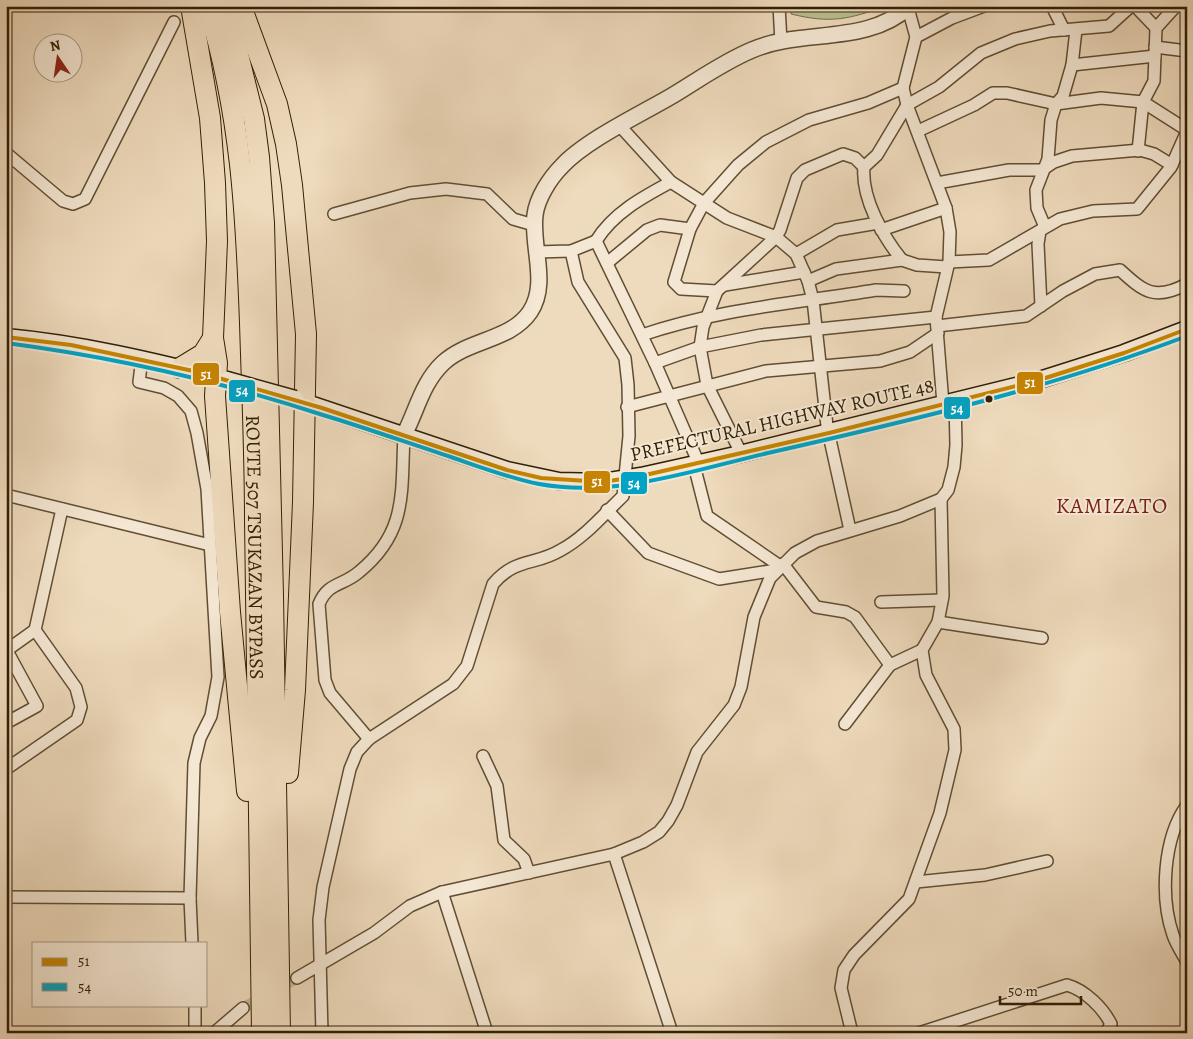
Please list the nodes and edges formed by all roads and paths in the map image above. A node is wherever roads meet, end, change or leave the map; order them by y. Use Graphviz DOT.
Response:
graph roads {
  1 [pos="190,6"];
  2 [pos="208,6"];
  3 [pos="226,6"];
  4 [pos="241,6"];
  5 [pos="779,6"];
  6 [pos="984,6"];
  7 [pos="1052,6"];
  8 [pos="1133,6"];
  9 [pos="1176,6"];
  10 [pos="909,7"];
  11 [pos="174,22"];
  12 [pos="1156,28"];
  13 [pos="1064,30"];
  14 [pos="1076,30"];
  15 [pos="916,37"];
  16 [pos="781,42"];
  17 [pos="1184,47"];
  18 [pos="1155,52"];
  19 [pos="1072,65"];
  20 [pos="903,88"];
  21 [pos="1144,102"];
  22 [pos="1056,104"];
  23 [pos="907,105"];
  24 [pos="620,126"];
  25 [pos="918,131"];
  26 [pos="1187,131"];
  27 [pos="1138,151"];
  28 [pos="6,153"];
  29 [pos="1172,165"];
  30 [pos="864,167"];
  31 [pos="1042,170"];
  32 [pos="671,182"];
  33 [pos="937,183"];
  34 [pos="704,203"];
  35 [pos="946,208"];
  36 [pos="334,214"];
  37 [pos="534,225"];
  38 [pos="880,226"];
  39 [pos="690,229"];
  40 [pos="1042,229"];
  41 [pos="776,237"];
  42 [pos="596,240"];
  43 [pos="571,251"];
  44 [pos="536,252"];
  45 [pos="796,254"];
  46 [pos="902,260"];
  47 [pos="607,263"];
  48 [pos="948,265"];
  49 [pos="806,276"];
  50 [pos="1187,284"];
  51 [pos="721,288"];
  52 [pos="904,291"];
  53 [pos="812,300"];
  54 [pos="1041,306"];
  55 [pos="707,316"];
  56 [pos="937,325"];
  57 [pos="1187,329"];
  58 [pos="816,330"];
  59 [pos="642,335"];
  60 [pos="6,337"];
  61 [pos="214,338"];
  62 [pos="700,348"];
  63 [pos="142,358"];
  64 [pos="655,363"];
  65 [pos="180,368"];
  66 [pos="819,368"];
  67 [pos="221,379"];
  68 [pos="707,385"];
  69 [pos="669,395"];
  70 [pos="300,401"];
  71 [pos="949,402"];
  72 [pos="627,406"];
  73 [pos="829,433"];
  74 [pos="404,435"];
  75 [pos="740,454"];
  76 [pos="696,464"];
  77 [pos="625,479"];
  78 [pos="6,495"];
  79 [pos="941,499"];
  80 [pos="62,509"];
  81 [pos="607,510"];
  82 [pos="850,530"];
  83 [pos="210,545"];
  84 [pos="780,567"];
  85 [pos="942,600"];
  86 [pos="881,602"];
  87 [pos="938,622"];
  88 [pos="34,630"];
  89 [pos="1042,638"];
  90 [pos="7,649"];
  91 [pos="922,650"];
  92 [pos="890,665"];
  93 [pos="6,723"];
  94 [pos="845,724"];
  95 [pos="369,739"];
  96 [pos="483,756"];
  97 [pos="6,769"];
  98 [pos="1187,805"];
  99 [pos="614,854"];
  100 [pos="1047,861"];
  101 [pos="528,873"];
  102 [pos="916,882"];
  103 [pos="442,892"];
  104 [pos="6,897"];
  105 [pos="190,898"];
  106 [pos="192,942"];
  107 [pos="1187,962"];
  108 [pos="322,965"];
  109 [pos="270,970"];
  110 [pos="297,978"];
  111 [pos="195,1006"];
  112 [pos="243,1008"];
  113 [pos="195,1033"];
  114 [pos="214,1033"];
  115 [pos="262,1033"];
  116 [pos="280,1033"];
  117 [pos="322,1033"];
  118 [pos="487,1033"];
  119 [pos="672,1033"];
  120 [pos="852,1033"];
  121 [pos="919,1033"];
  122 [pos="1106,1033"];
  1 -- 61 [label="highway"];
  2 -- 109 [label="highway, ROUTE 507 TSUKAZAN BYPASS"];
  3 -- 109 [label="highway, ROUTE 507 TSUKAZAN BYPASS"];
  4 -- 70 [label="highway"];
  5 -- 16 [label="street"];
  6 -- 15 [label="street"];
  7 -- 13 [label="street"];
  8 -- 12 [label="street"];
  8 -- 14 [label="street"];
  9 -- 12 [label="street"];
  10 -- 15 [label="street"];
  10 -- 16 [label="street"];
  11 -- 28 [label="street"];
  12 -- 18 [label="street"];
  13 -- 14 [label="street"];
  13 -- 23 [label="street"];
  14 -- 19 [label="street"];
  15 -- 20 [label="street"];
  16 -- 24 [label="street"];
  17 -- 18 [label="street"];
  18 -- 19 [label="street"];
  18 -- 21 [label="street"];
  19 -- 22 [label="street"];
  20 -- 23 [label="street"];
  20 -- 34 [label="street"];
  21 -- 22 [label="street"];
  21 -- 26 [label="street"];
  21 -- 27 [label="street"];
  22 -- 25 [label="street"];
  22 -- 31 [label="street"];
  23 -- 25 [label="street"];
  23 -- 30 [label="street"];
  24 -- 32 [label="street"];
  24 -- 37 [label="street"];
  25 -- 33 [label="street"];
  26 -- 29 [label="street"];
  27 -- 29 [label="street"];
  27 -- 31 [label="street"];
  29 -- 40 [label="street"];
  30 -- 38 [label="street"];
  30 -- 41 [label="street"];
  31 -- 33 [label="street"];
  31 -- 40 [label="street"];
  32 -- 34 [label="street"];
  32 -- 42 [label="street"];
  33 -- 35 [label="street"];
  34 -- 39 [label="street"];
  34 -- 41 [label="street"];
  35 -- 38 [label="street"];
  35 -- 48 [label="street"];
  36 -- 37 [label="street"];
  37 -- 44 [label="street"];
  38 -- 45 [label="street"];
  38 -- 46 [label="street"];
  39 -- 47 [label="street"];
  39 -- 51 [label="street"];
  40 -- 48 [label="street"];
  40 -- 54 [label="street"];
  41 -- 45 [label="street"];
  41 -- 51 [label="street"];
  42 -- 43 [label="street"];
  42 -- 47 [label="street"];
  43 -- 44 [label="street"];
  43 -- 72 [label="street"];
  44 -- 74 [label="street"];
  45 -- 49 [label="street"];
  46 -- 48 [label="street"];
  46 -- 49 [label="street"];
  47 -- 59 [label="street"];
  48 -- 56 [label="street"];
  49 -- 51 [label="street"];
  49 -- 53 [label="street"];
  50 -- 54 [label="street"];
  51 -- 55 [label="street"];
  52 -- 53 [label="street"];
  53 -- 55 [label="street"];
  53 -- 58 [label="street"];
  54 -- 56 [label="street"];
  55 -- 59 [label="street"];
  55 -- 62 [label="street"];
  56 -- 58 [label="street"];
  56 -- 66 [label="street"];
  56 -- 71 [label="street"];
  57 -- 71 [label="main road, PREFECTURAL HIGHWAY ROUTE 48"];
  58 -- 62 [label="street"];
  58 -- 66 [label="street"];
  59 -- 64 [label="street"];
  60 -- 63 [label="main road, PREFECTURAL HIGHWAY ROUTE 48"];
  61 -- 65 [label="highway"];
  61 -- 67 [label="highway"];
  62 -- 64 [label="street"];
  62 -- 68 [label="street"];
  63 -- 65 [label="main road, PREFECTURAL HIGHWAY ROUTE 48"];
  63 -- 83 [label="street"];
  64 -- 69 [label="street"];
  65 -- 67 [label="main road, PREFECTURAL HIGHWAY ROUTE 48"];
  66 -- 68 [label="street"];
  66 -- 73 [label="street"];
  67 -- 70 [label="main road, PREFECTURAL HIGHWAY ROUTE 48, bridge"];
  67 -- 109 [label="highway"];
  68 -- 69 [label="street"];
  68 -- 75 [label="street"];
  69 -- 72 [label="street"];
  69 -- 76 [label="street"];
  70 -- 74 [label="main road, PREFECTURAL HIGHWAY ROUTE 48"];
  70 -- 109 [label="highway"];
  71 -- 73 [label="main road, PREFECTURAL HIGHWAY ROUTE 48"];
  71 -- 79 [label="street"];
  72 -- 77 [label="street"];
  73 -- 75 [label="main road, PREFECTURAL HIGHWAY ROUTE 48"];
  73 -- 82 [label="street"];
  74 -- 77 [label="main road, PREFECTURAL HIGHWAY ROUTE 48"];
  74 -- 95 [label="street"];
  75 -- 76 [label="main road, PREFECTURAL HIGHWAY ROUTE 48"];
  76 -- 77 [label="main road, PREFECTURAL HIGHWAY ROUTE 48"];
  76 -- 84 [label="street"];
  77 -- 81 [label="street"];
  78 -- 80 [label="street"];
  79 -- 82 [label="street"];
  79 -- 85 [label="street"];
  80 -- 83 [label="street"];
  80 -- 88 [label="street"];
  81 -- 84 [label="street"];
  81 -- 95 [label="street"];
  82 -- 84 [label="street"];
  83 -- 105 [label="street"];
  84 -- 92 [label="street"];
  84 -- 99 [label="street"];
  85 -- 86 [label="street"];
  85 -- 87 [label="street"];
  87 -- 89 [label="street"];
  87 -- 91 [label="street"];
  88 -- 90 [label="street"];
  88 -- 97 [label="street"];
  90 -- 93 [label="street"];
  91 -- 92 [label="street"];
  91 -- 102 [label="street"];
  92 -- 94 [label="street"];
  95 -- 108 [label="street"];
  96 -- 101 [label="street"];
  98 -- 107 [label="street"];
  99 -- 101 [label="street"];
  99 -- 119 [label="street"];
  100 -- 102 [label="street"];
  101 -- 103 [label="street"];
  102 -- 120 [label="street"];
  103 -- 108 [label="street"];
  103 -- 118 [label="street"];
  104 -- 105 [label="street"];
  105 -- 106 [label="street"];
  108 -- 110 [label="street"];
  108 -- 117 [label="street"];
  109 -- 115 [label="highway, ROUTE 507 TSUKAZAN BYPASS"];
  109 -- 116 [label="highway, ROUTE 507 TSUKAZAN BYPASS"];
  111 -- 113 [label="street"];
  112 -- 114 [label="street"];
  121 -- 122 [label="street"];
}
